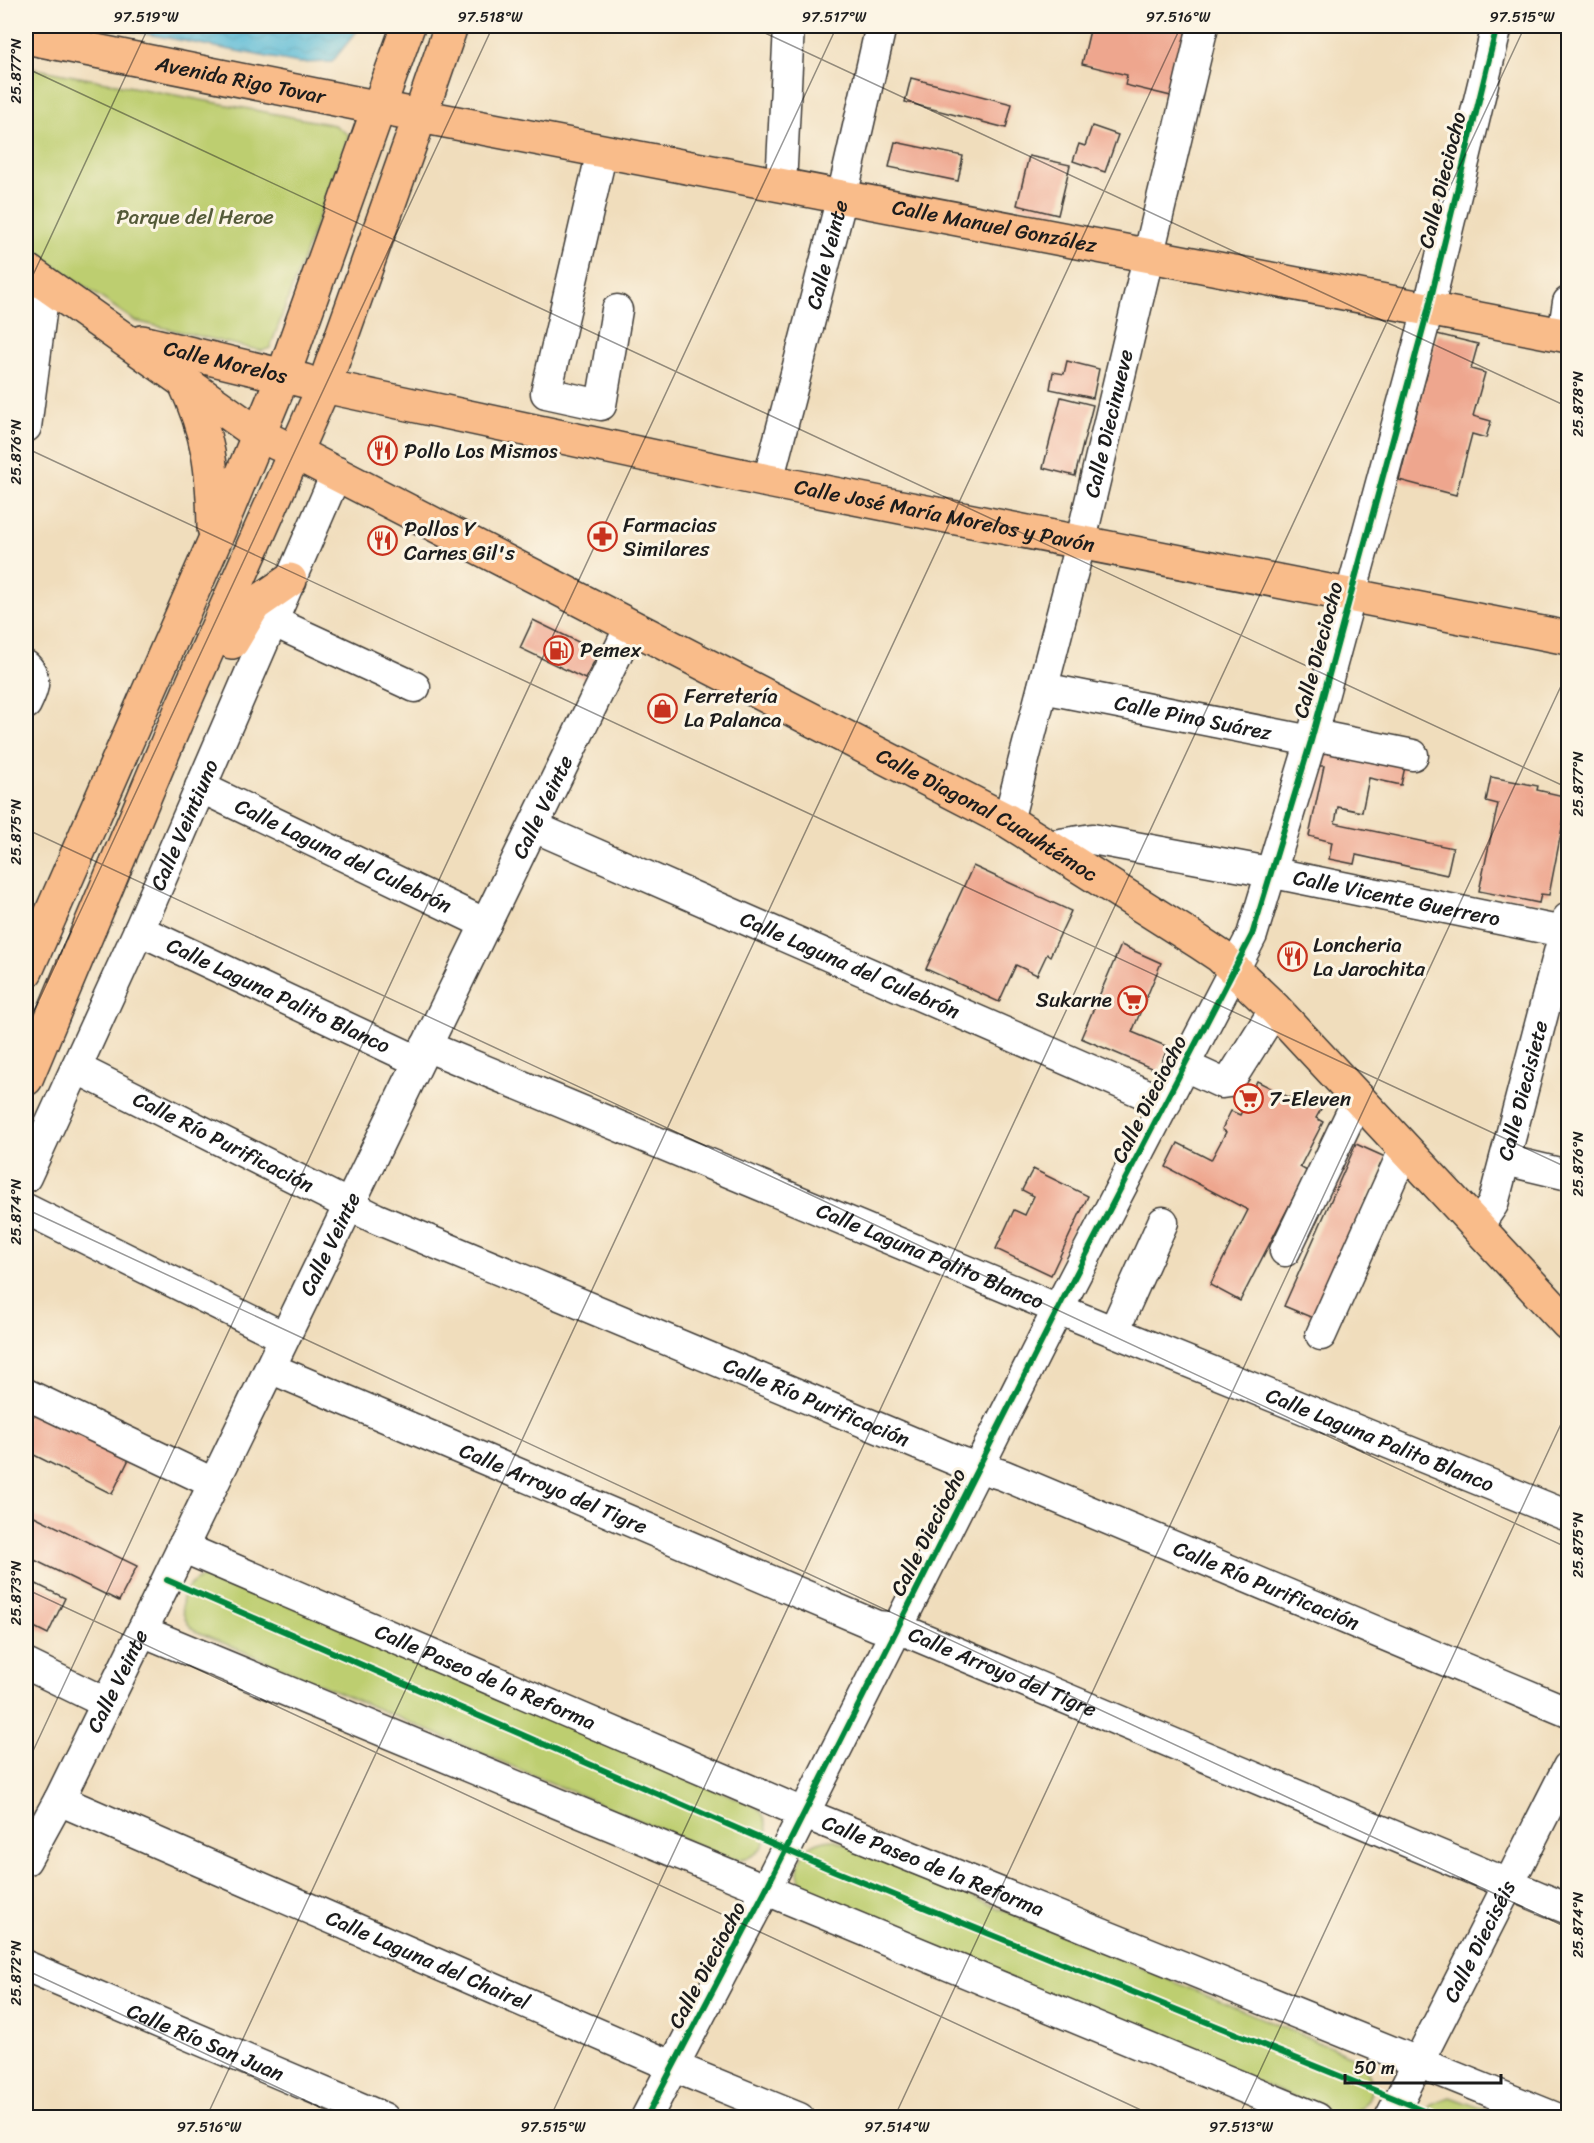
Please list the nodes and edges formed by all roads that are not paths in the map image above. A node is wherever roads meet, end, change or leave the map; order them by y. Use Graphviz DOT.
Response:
graph roads {
  1 [pos="408,26"];
  2 [pos="451,26"];
  3 [pos="789,26"];
  4 [pos="881,26"];
  5 [pos="1203,26"];
  6 [pos="1497,26"];
  7 [pos="26,38"];
  8 [pos="379,107"];
  9 [pos="420,116"];
  10 [pos="602,151"];
  11 [pos="781,185"];
  12 [pos="842,197"];
  13 [pos="1149,256"];
  14 [pos="35,276"];
  15 [pos="1569,302"];
  16 [pos="616,310"];
  17 [pos="1428,310"];
  18 [pos="1566,336"];
  19 [pos="126,338"];
  20 [pos="283,376"];
  21 [pos="183,379"];
  22 [pos="324,386"];
  23 [pos="26,427"];
  24 [pos="258,434"];
  25 [pos="296,453"];
  26 [pos="337,472"];
  27 [pos="768,481"];
  28 [pos="215,540"];
  29 [pos="1080,544"];
  30 [pos="290,580"];
  31 [pos="1349,595"];
  32 [pos="272,621"];
  33 [pos="631,625"];
  34 [pos="1569,638"];
  35 [pos="415,687"];
  36 [pos="1043,688"];
  37 [pos="181,710"];
  38 [pos="1311,741"];
  39 [pos="1413,755"];
  40 [pos="200,787"];
  41 [pos="1008,821"];
  42 [pos="534,827"];
  43 [pos="1047,846"];
  44 [pos="1269,872"];
  45 [pos="486,924"];
  46 [pos="1567,928"];
  47 [pos="139,930"];
  48 [pos="1235,970"];
  49 [pos="26,971"];
  50 [pos="1275,1009"];
  51 [pos="422,1053"];
  52 [pos="1185,1066"];
  53 [pos="76,1068"];
  54 [pos="26,1079"];
  55 [pos="1359,1097"];
  56 [pos="1166,1103"];
  57 [pos="1405,1148"];
  58 [pos="1505,1160"];
  59 [pos="1569,1175"];
  60 [pos="26,1177"];
  61 [pos="349,1205"];
  62 [pos="26,1209"];
  63 [pos="1163,1222"];
  64 [pos="1478,1226"];
  65 [pos="1285,1251"];
  66 [pos="1058,1309"];
  67 [pos="1569,1324"];
  68 [pos="1114,1330"];
  69 [pos="1321,1335"];
  70 [pos="285,1337"];
  71 [pos="270,1368"];
  72 [pos="26,1394"];
  73 [pos="979,1468"];
  74 [pos="213,1483"];
  75 [pos="1569,1516"];
  76 [pos="182,1547"];
  77 [pos="898,1628"];
  78 [pos="142,1631"];
  79 [pos="26,1664"];
  80 [pos="106,1703"];
  81 [pos="1569,1712"];
  82 [pos="1567,1774"];
  83 [pos="59,1800"];
  84 [pos="802,1813"];
  85 [pos="26,1857"];
  86 [pos="1509,1885"];
  87 [pos="765,1891"];
  88 [pos="1569,1909"];
  89 [pos="26,1966"];
  90 [pos="1418,2063"];
  91 [pos="672,2066"];
  92 [pos="384,2118"];
  93 [pos="646,2118"];
  94 [pos="799,2118"];
  95 [pos="1317,2118"];
  96 [pos="1390,2118"];
  97 [pos="1556,2118"];
  1 -- 8 [label="main road"];
  2 -- 9 [label="main road"];
  3 -- 11 [label="street"];
  4 -- 12 [label="street, Calle Veinte"];
  5 -- 13 [label="street, Calle Diecinueve"];
  6 -- 17 [label="street, Calle Dieciocho"];
  7 -- 8 [label="main road, Avenida Rigo Tovar"];
  8 -- 9 [label="main road, Avenida Rigo Tovar"];
  8 -- 20 [label="main road"];
  9 -- 10 [label="main road, Calle Manuel González"];
  9 -- 22 [label="main road"];
  10 -- 11 [label="main road, Calle Manuel González"];
  10 -- 16 [label="street"];
  11 -- 12 [label="main road, Calle Manuel González"];
  12 -- 13 [label="main road, Calle Manuel González"];
  12 -- 27 [label="street, Calle Veinte"];
  13 -- 17 [label="main road, Calle Manuel González"];
  13 -- 29 [label="street, Calle Diecinueve"];
  14 -- 19 [label="main road, Calle Diagonal Cuauhtémoc"];
  14 -- 23 [label="street"];
  15 -- 18 [label="street"];
  17 -- 18 [label="main road, Calle Manuel González"];
  17 -- 31 [label="street, Calle Dieciocho"];
  19 -- 20 [label="main road, Calle Morelos"];
  19 -- 21 [label="main road, Calle Diagonal Cuauhtémoc"];
  20 -- 22 [label="main road, Calle Morelos"];
  20 -- 24 [label="main road"];
  21 -- 24 [label="main road, Calle Diagonal Cuauhtémoc"];
  21 -- 28 [label="main road"];
  22 -- 25 [label="main road"];
  22 -- 27 [label="main road, Calle José María Morelos y Pavón"];
  24 -- 25 [label="main road, Calle Diagonal Cuauhtémoc"];
  24 -- 28 [label="main road"];
  25 -- 26 [label="main road, Calle Diagonal Cuauhtémoc"];
  25 -- 37 [label="main road"];
  26 -- 30 [label="street, Calle Veintiuno"];
  26 -- 33 [label="main road, Calle Diagonal Cuauhtémoc"];
  27 -- 29 [label="main road, Calle José María Morelos y Pavón"];
  28 -- 49 [label="main road"];
  29 -- 31 [label="main road, Calle José María Morelos y Pavón"];
  29 -- 36 [label="street, Calle Diecinueve"];
  30 -- 32 [label="street, Calle Veintiuno"];
  30 -- 37 [label="main road"];
  31 -- 34 [label="main road, Calle José María Morelos y Pavón"];
  31 -- 38 [label="street, Calle Dieciocho"];
  32 -- 35 [label="street"];
  32 -- 40 [label="street, Calle Veintiuno"];
  33 -- 41 [label="main road, Calle Diagonal Cuauhtémoc"];
  33 -- 42 [label="street, Calle Veinte"];
  36 -- 38 [label="street, Calle Pino Suárez"];
  36 -- 41 [label="street, Calle Diecinueve"];
  37 -- 54 [label="main road"];
  38 -- 39 [label="street, Calle Pino Suárez"];
  38 -- 44 [label="street, Calle Dieciocho"];
  40 -- 45 [label="street, Calle Laguna del Culebrón"];
  40 -- 47 [label="street, Calle Veintiuno"];
  41 -- 43 [label="main road, Calle Diagonal Cuauhtémoc"];
  42 -- 45 [label="street, Calle Veinte"];
  42 -- 56 [label="street, Calle Laguna del Culebrón"];
  43 -- 44 [label="street, Calle Vicente Guerrero"];
  43 -- 48 [label="main road, Calle Diagonal Cuauhtémoc"];
  44 -- 46 [label="street, Calle Vicente Guerrero"];
  44 -- 48 [label="street, Calle Dieciocho"];
  45 -- 51 [label="street, Calle Veinte"];
  46 -- 58 [label="street, Calle Diecisiete"];
  47 -- 51 [label="street, Calle Laguna Palito Blanco"];
  47 -- 53 [label="street, Calle Veintiuno"];
  48 -- 50 [label="main road, Calle Diagonal Cuauhtémoc"];
  48 -- 52 [label="street, Calle Dieciocho"];
  50 -- 52 [label="street"];
  50 -- 55 [label="main road, Calle Diagonal Cuauhtémoc"];
  51 -- 61 [label="street, Calle Veinte"];
  51 -- 66 [label="street, Calle Laguna Palito Blanco"];
  52 -- 56 [label="street, Calle Dieciocho"];
  53 -- 60 [label="street, Calle Veintiuno"];
  53 -- 61 [label="street, Calle Río Purificación"];
  55 -- 57 [label="main road, Calle Diagonal Cuauhtémoc"];
  55 -- 65 [label="street"];
  56 -- 66 [label="street, Calle Dieciocho"];
  57 -- 64 [label="main road, Calle Diagonal Cuauhtémoc"];
  57 -- 69 [label="street"];
  58 -- 59 [label="street"];
  58 -- 64 [label="street, Calle Diecisiete"];
  61 -- 70 [label="street, Calle Veinte"];
  61 -- 73 [label="street, Calle Río Purificación"];
  62 -- 70 [label="street"];
  63 -- 68 [label="street"];
  64 -- 67 [label="main road, Calle Diagonal Cuauhtémoc"];
  66 -- 68 [label="street, Calle Laguna Palito Blanco"];
  66 -- 73 [label="street, Calle Dieciocho"];
  68 -- 75 [label="street, Calle Laguna Palito Blanco"];
  70 -- 71 [label="street, Calle Veinte"];
  71 -- 74 [label="street, Calle Veinte"];
  71 -- 77 [label="street, Calle Arroyo del Tigre"];
  72 -- 74 [label="street"];
  73 -- 77 [label="street, Calle Dieciocho"];
  73 -- 81 [label="street, Calle Río Purificación"];
  74 -- 76 [label="street, Calle Veinte"];
  76 -- 78 [label="street, Calle Veinte"];
  76 -- 84 [label="street, Calle Paseo de la Reforma"];
  77 -- 84 [label="street, Calle Dieciocho"];
  77 -- 86 [label="street, Calle Arroyo del Tigre"];
  78 -- 80 [label="street, Calle Veinte"];
  78 -- 87 [label="street"];
  79 -- 80 [label="street"];
  80 -- 83 [label="street, Calle Veinte"];
  82 -- 86 [label="street, Calle Dieciséis"];
  83 -- 85 [label="street, Calle Veinte"];
  83 -- 91 [label="street, Calle Laguna del Chairel"];
  84 -- 87 [label="street, Calle Dieciocho"];
  84 -- 90 [label="street, Calle Paseo de la Reforma"];
  86 -- 88 [label="street, Calle Arroyo del Tigre"];
  86 -- 90 [label="street, Calle Dieciséis"];
  87 -- 91 [label="street, Calle Dieciocho"];
  87 -- 95 [label="street"];
  89 -- 92 [label="street, Calle Río San Juan"];
  90 -- 96 [label="street, Calle Dieciséis"];
  90 -- 97 [label="street, Calle Paseo de la Reforma"];
  91 -- 93 [label="street, Calle Dieciocho"];
  91 -- 94 [label="street, Calle Laguna del Chairel"];
}
